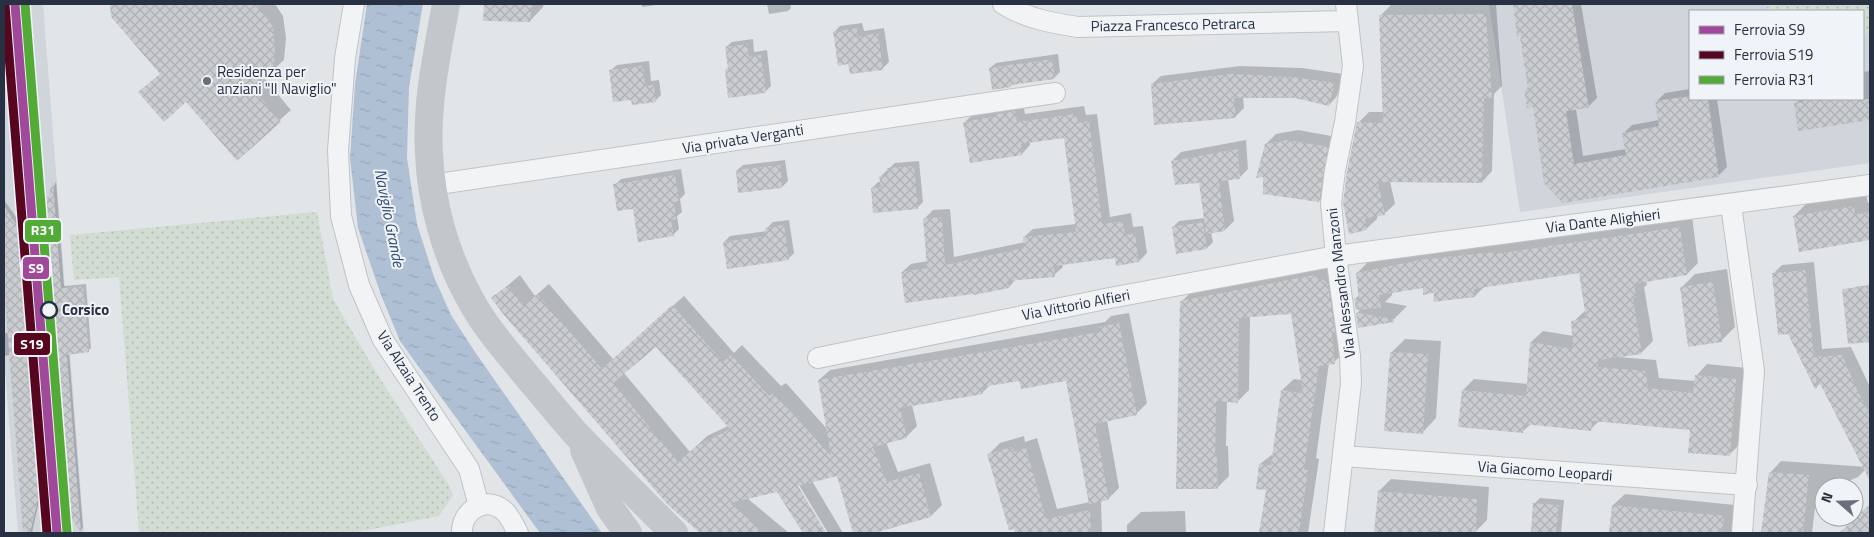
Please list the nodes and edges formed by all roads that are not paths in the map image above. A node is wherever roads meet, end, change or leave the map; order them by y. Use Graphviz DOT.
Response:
graph roads {
  1 [pos="354,4"];
  2 [pos="446,4"];
  3 [pos="1003,4"];
  4 [pos="1347,12"];
  5 [pos="1055,93"];
  6 [pos="432,185"];
  7 [pos="1870,185"];
  8 [pos="1731,205"];
  9 [pos="1336,256"];
  10 [pos="818,358"];
  11 [pos="577,435"];
  12 [pos="1343,456"];
  13 [pos="1747,484"];
  14 [pos="479,506"];
  15 [pos="514,529"];
  16 [pos="458,533"];
  17 [pos="462,533"];
  18 [pos="628,533"];
  19 [pos="674,533"];
  20 [pos="1334,533"];
  21 [pos="1742,533"];
  1 -- 14 [label="street, Via Alzaia Trento"];
  2 -- 6 [label="main road"];
  3 -- 4 [label="street, Piazza Francesco Petrarca"];
  4 -- 9 [label="street, Via Alessandro Manzoni"];
  5 -- 6 [label="street, Via privata Verganti"];
  6 -- 11 [label="main road"];
  7 -- 8 [label="street, Via Dante Alighieri"];
  8 -- 9 [label="street, Via Dante Alighieri"];
  8 -- 13 [label="street"];
  9 -- 10 [label="street, Via Vittorio Alfieri"];
  9 -- 12 [label="street, Via Alessandro Manzoni"];
  11 -- 18 [label="main road"];
  11 -- 19 [label="main road"];
  12 -- 13 [label="street, Via Giacomo Leopardi"];
  12 -- 20 [label="street, Via Alessandro Manzoni"];
  13 -- 21 [label="street"];
  14 -- 15 [label="street"];
  14 -- 17 [label="street"];
  16 -- 17 [label="street"];
}
